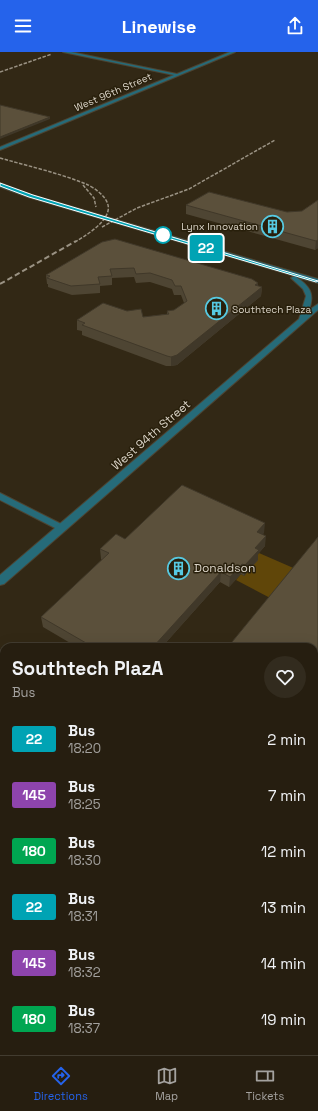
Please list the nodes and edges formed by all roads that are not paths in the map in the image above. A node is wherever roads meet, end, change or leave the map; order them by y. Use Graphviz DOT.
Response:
graph roads {
  1 [pos="65,52"];
  2 [pos="233,52"];
  3 [pos="178,75"];
  4 [pos="0,149"];
  5 [pos="1,186"];
  6 [pos="282,271"];
  7 [pos="318,281"];
  8 [pos="318,306"];
  9 [pos="301,321"];
  10 [pos="0,496"];
  11 [pos="62,528"];
  12 [pos="0,581"];
  1 -- 3 [label="street"];
  2 -- 3 [label="street, West 96th Street"];
  3 -- 4 [label="street, West 96th Street"];
  5 -- 6 [label="street"];
  6 -- 7 [label="street"];
  6 -- 9 [label="street"];
  8 -- 9 [label="street, West 94th Street"];
  9 -- 11 [label="street, West 94th Street"];
  10 -- 11 [label="street"];
  11 -- 12 [label="street, West 94th Street"];
}
